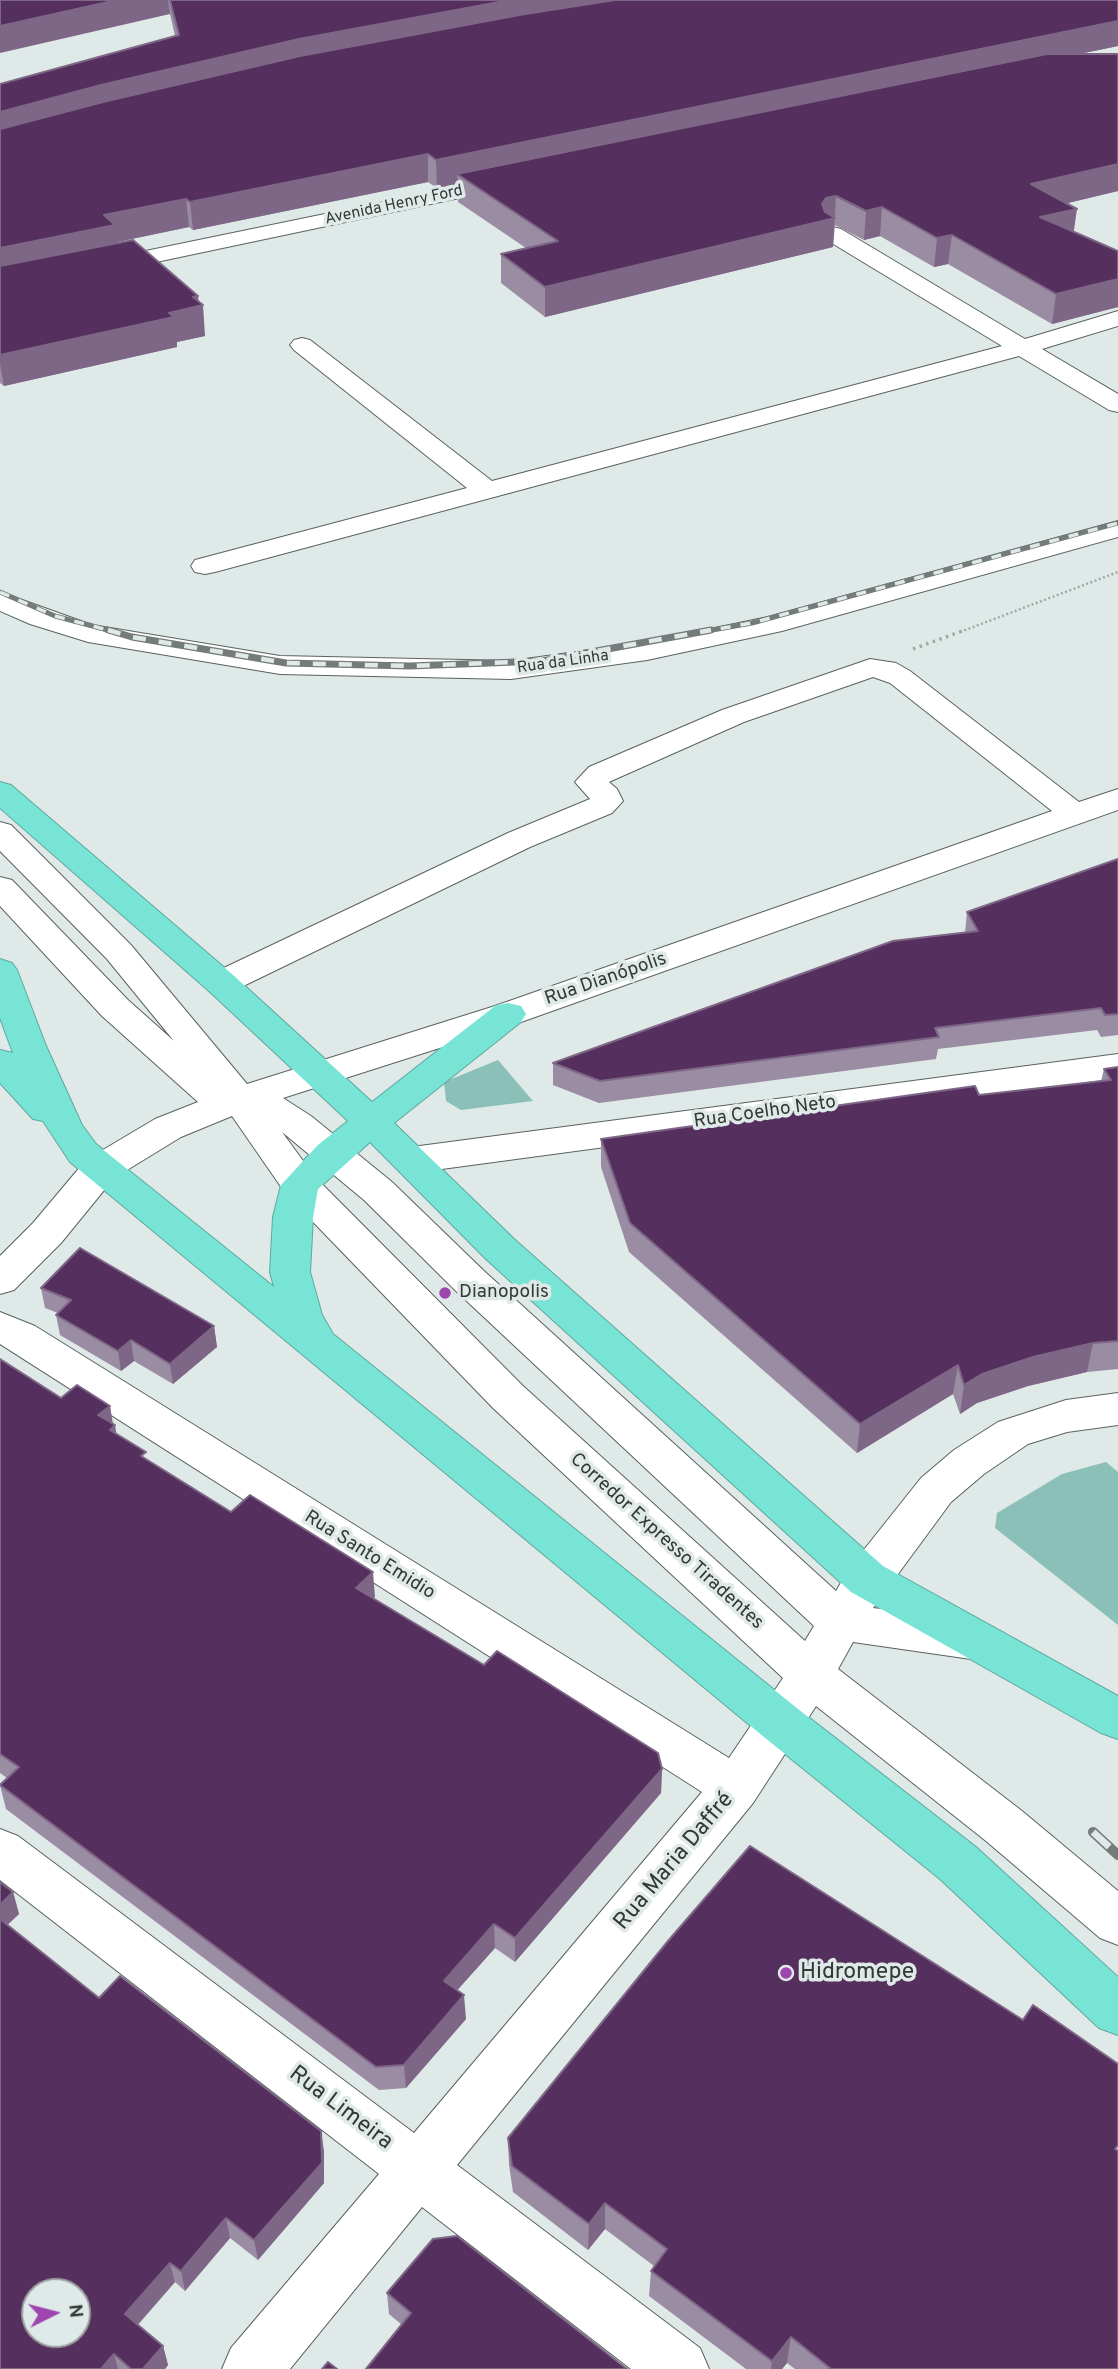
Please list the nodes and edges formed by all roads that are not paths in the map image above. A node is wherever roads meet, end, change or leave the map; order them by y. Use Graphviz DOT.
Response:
graph roads {
  1 [pos="532,177"];
  2 [pos="833,234"];
  3 [pos="0,288"];
  4 [pos="1118,318"];
  5 [pos="302,345"];
  6 [pos="1024,347"];
  7 [pos="1118,405"];
  8 [pos="489,492"];
  9 [pos="1118,529"];
  10 [pos="205,566"];
  11 [pos="0,601"];
  12 [pos="1118,799"];
  13 [pos="4,804"];
  14 [pos="1074,814"];
  15 [pos="0,887"];
  16 [pos="0,970"];
  17 [pos="221,983"];
  18 [pos="508,1014"];
  19 [pos="0,1061"];
  20 [pos="1118,1066"];
  21 [pos="318,1073"];
  22 [pos="235,1101"];
  23 [pos="372,1123"];
  24 [pos="65,1129"];
  25 [pos="331,1154"];
  26 [pos="412,1160"];
  27 [pos="100,1169"];
  28 [pos="300,1185"];
  29 [pos="0,1280"];
  30 [pos="0,1327"];
  31 [pos="318,1346"];
  32 [pos="1115,1412"];
  33 [pos="867,1579"];
  34 [pos="840,1622"];
  35 [pos="979,1641"];
  36 [pos="810,1674"];
  37 [pos="1118,1719"];
  38 [pos="781,1723"];
  39 [pos="736,1788"];
  40 [pos="0,1850"];
  41 [pos="1118,1922"];
  42 [pos="1118,2011"];
  43 [pos="419,2169"];
  44 [pos="253,2369"];
  45 [pos="679,2369"];
  1 -- 3 [label="street, Avenida Henry Ford"];
  2 -- 6 [label="street"];
  4 -- 6 [label="street"];
  5 -- 8 [label="street"];
  6 -- 7 [label="street"];
  6 -- 8 [label="street"];
  8 -- 10 [label="street"];
  9 -- 11 [label="street, Rua da Linha"];
  12 -- 14 [label="street, Rua Dianópolis"];
  13 -- 17 [label="highway"];
  13 -- 22 [label="street, Corredor Expresso Tiradentes"];
  14 -- 17 [label="street"];
  14 -- 18 [label="street, Rua Dianópolis"];
  15 -- 22 [label="street"];
  16 -- 24 [label="highway"];
  17 -- 21 [label="highway"];
  18 -- 21 [label="street, Rua Dianópolis"];
  18 -- 23 [label="highway"];
  19 -- 24 [label="highway"];
  20 -- 26 [label="street, Rua Coelho Neto"];
  21 -- 22 [label="street, Rua Dianópolis"];
  21 -- 23 [label="highway"];
  22 -- 25 [label="street"];
  22 -- 27 [label="street, Rua Dianópolis"];
  22 -- 28 [label="street, Corredor Expresso Tiradentes"];
  23 -- 25 [label="highway"];
  23 -- 26 [label="highway"];
  24 -- 27 [label="highway"];
  25 -- 28 [label="highway"];
  25 -- 34 [label="street"];
  26 -- 33 [label="highway"];
  27 -- 29 [label="street, Rua Dianópolis"];
  27 -- 31 [label="highway"];
  28 -- 31 [label="highway"];
  28 -- 36 [label="street, Corredor Expresso Tiradentes"];
  30 -- 39 [label="street, Rua Santo Emidio"];
  31 -- 38 [label="highway"];
  32 -- 33 [label="street, Rua Maria Daffré"];
  33 -- 34 [label="street, Rua Maria Daffré"];
  33 -- 35 [label="highway"];
  34 -- 35 [label="street"];
  34 -- 36 [label="street, Rua Maria Daffré"];
  35 -- 37 [label="highway"];
  36 -- 38 [label="street, Rua Maria Daffré"];
  36 -- 41 [label="street, Corredor Expresso Tiradentes"];
  38 -- 39 [label="street, Rua Maria Daffré"];
  38 -- 42 [label="highway"];
  39 -- 43 [label="street, Rua Maria Daffré"];
  40 -- 43 [label="street, Rua Limeira"];
  43 -- 44 [label="street, Rua Maria Daffré"];
  43 -- 45 [label="street, Rua Limeira"];
}
